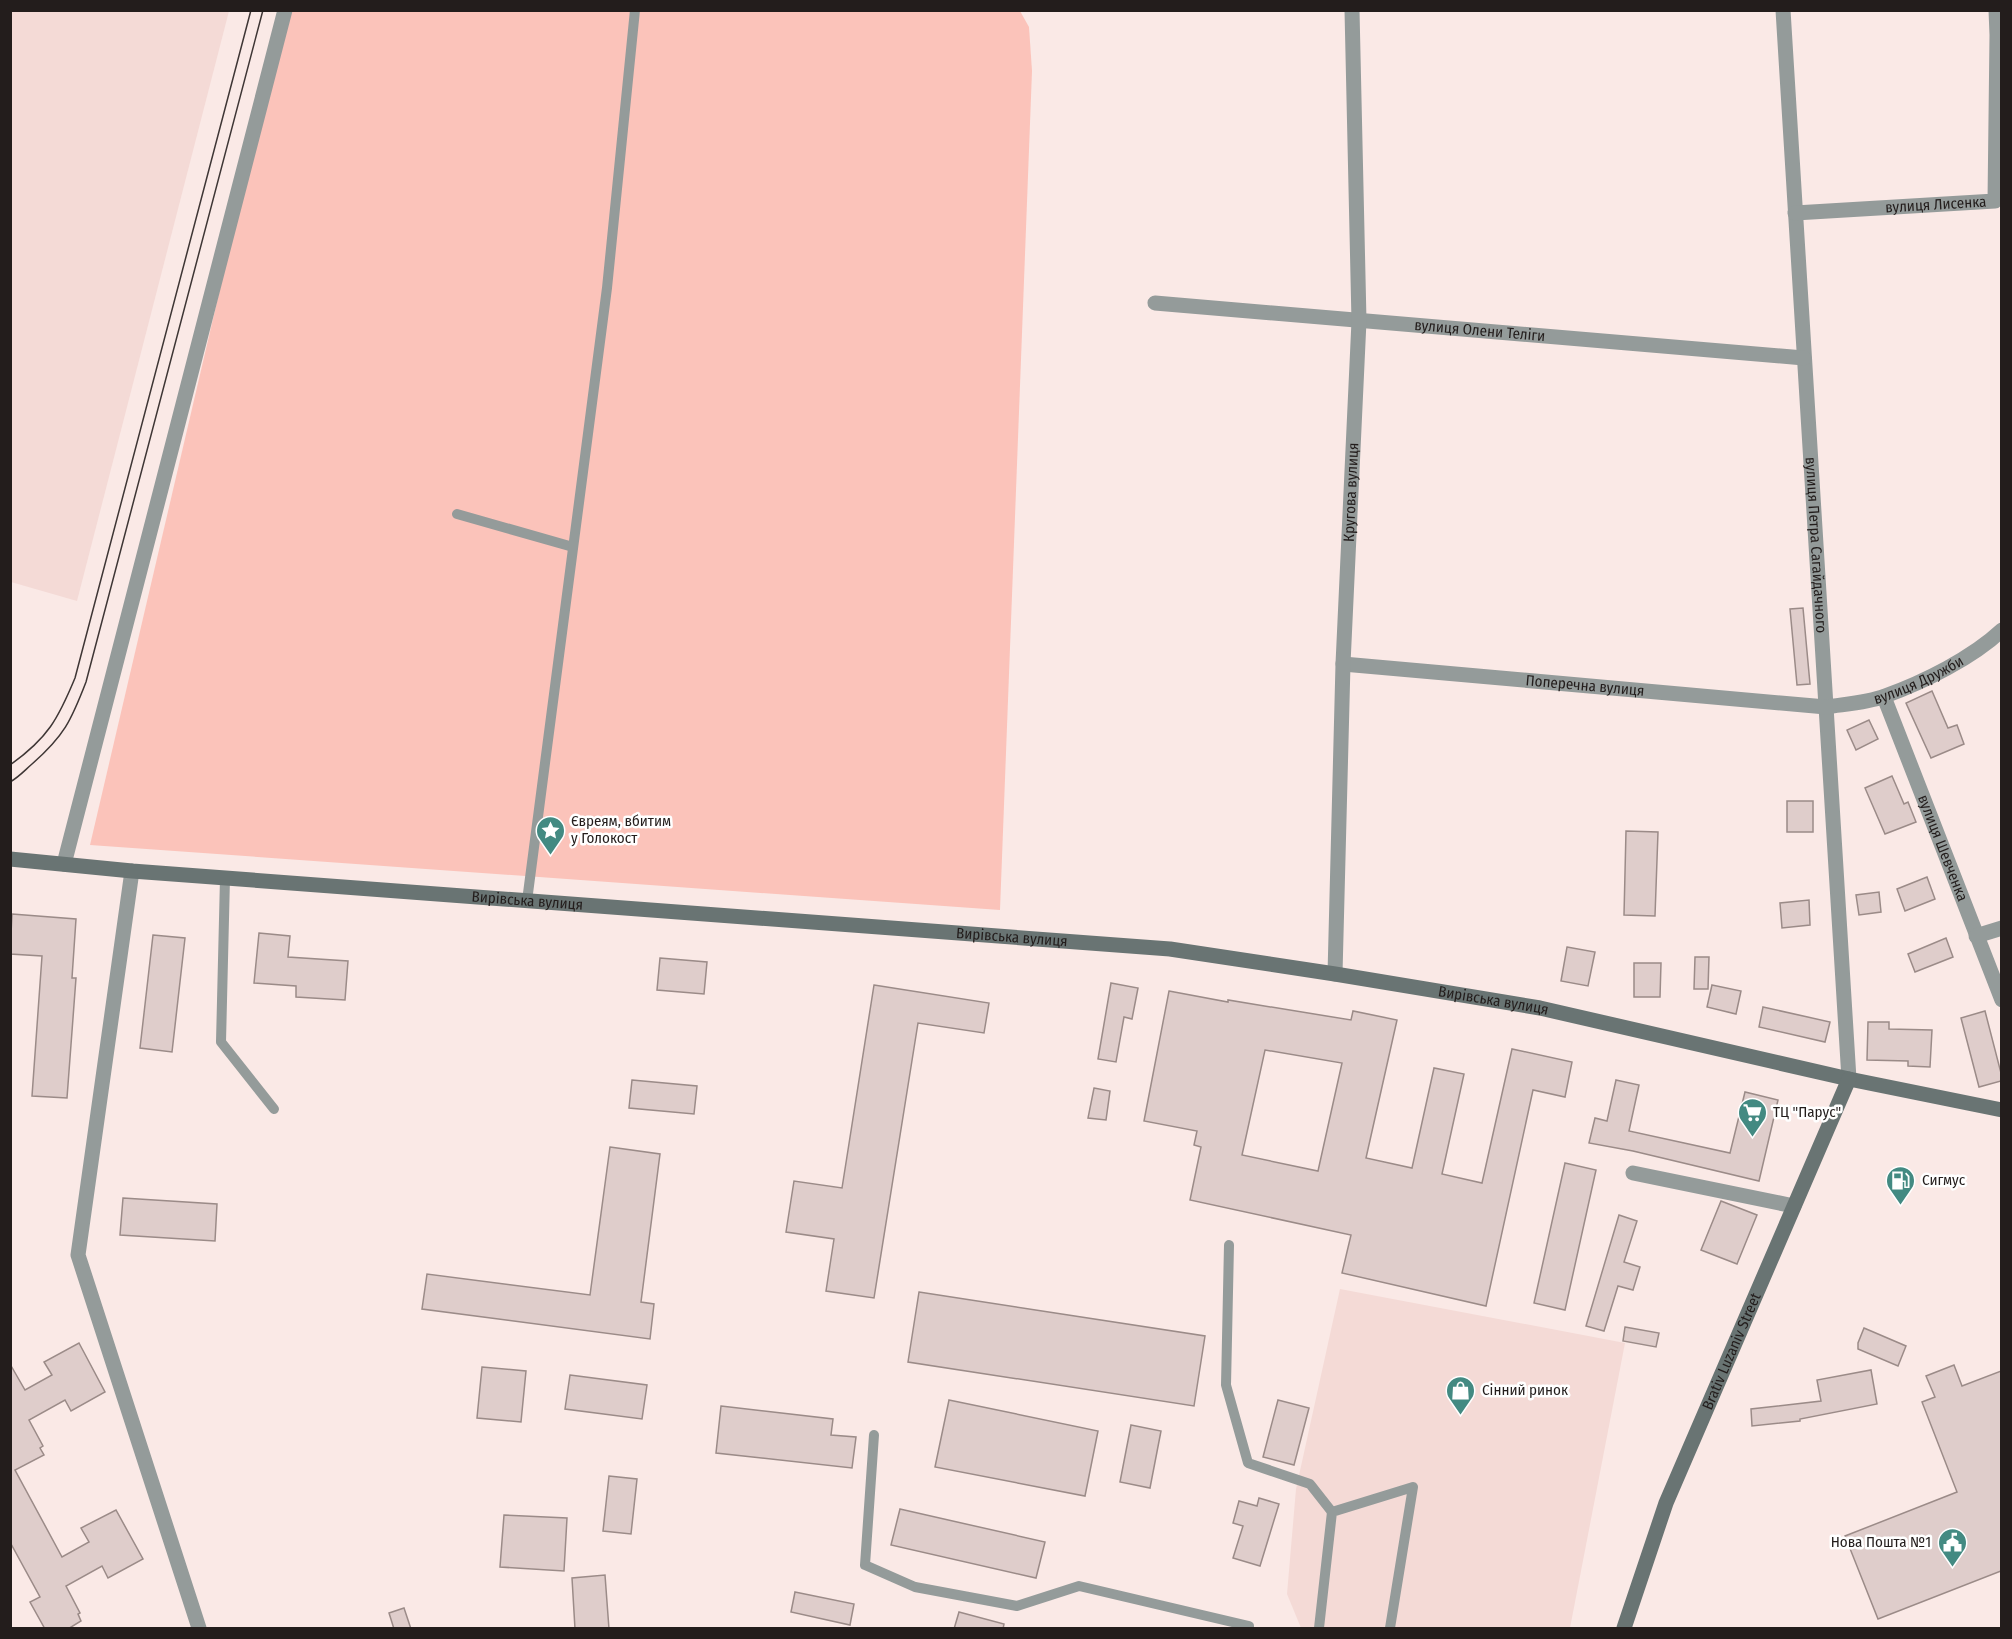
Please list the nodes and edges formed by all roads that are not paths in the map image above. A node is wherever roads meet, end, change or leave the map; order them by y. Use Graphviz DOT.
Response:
graph roads {
  1 [pos="285,10"];
  2 [pos="635,10"];
  3 [pos="1352,10"];
  4 [pos="1783,10"];
  5 [pos="1996,10"];
  6 [pos="1795,213"];
  7 [pos="1155,303"];
  8 [pos="1359,321"];
  9 [pos="1804,358"];
  10 [pos="457,514"];
  11 [pos="573,547"];
  12 [pos="2001,630"];
  13 [pos="1343,664"];
  14 [pos="1884,697"];
  15 [pos="1826,707"];
  16 [pos="10,859"];
  17 [pos="64,864"];
  18 [pos="132,871"];
  19 [pos="225,878"];
  20 [pos="527,901"];
  21 [pos="2001,928"];
  22 [pos="1976,936"];
  23 [pos="1335,974"];
  24 [pos="2001,1000"];
  25 [pos="1849,1079"];
  26 [pos="274,1109"];
  27 [pos="2001,1110"];
  28 [pos="1633,1173"];
  29 [pos="1794,1206"];
  30 [pos="1229,1245"];
  31 [pos="874,1434"];
  32 [pos="1332,1512"];
  33 [pos="199,1629"];
  34 [pos="1249,1629"];
  35 [pos="1319,1629"];
  36 [pos="1390,1629"];
  37 [pos="1624,1629"];
  1 -- 17 [label="street"];
  2 -- 11 [label="lane"];
  3 -- 8 [label="street, Кругова вулиця"];
  4 -- 6 [label="street, вулиця Петра Сагайдачного"];
  5 -- 6 [label="street, вулиця Лисенка"];
  6 -- 9 [label="street, вулиця Петра Сагайдачного"];
  7 -- 8 [label="street, вулиця Олени Теліги"];
  8 -- 9 [label="street, вулиця Олени Теліги"];
  8 -- 13 [label="street, Кругова вулиця"];
  9 -- 15 [label="street, вулиця Петра Сагайдачного"];
  10 -- 11 [label="lane"];
  11 -- 20 [label="lane"];
  12 -- 14 [label="street, вулиця Дружби"];
  13 -- 15 [label="street, Поперечна вулиця"];
  13 -- 23 [label="street, Кругова вулиця"];
  14 -- 15 [label="street, вулиця Дружби"];
  14 -- 22 [label="street, вулиця Шевченка"];
  15 -- 25 [label="street, вулиця Петра Сагайдачного"];
  16 -- 17 [label="main road, Вирівська вулиця"];
  17 -- 18 [label="main road, Вирівська вулиця"];
  18 -- 19 [label="main road, Вирівська вулиця"];
  18 -- 33 [label="street"];
  19 -- 20 [label="main road, Вирівська вулиця"];
  19 -- 26 [label="lane"];
  20 -- 23 [label="main road, Вирівська вулиця"];
  21 -- 22 [label="street"];
  22 -- 24 [label="street, вулиця Шевченка"];
  23 -- 25 [label="main road, Вирівська вулиця"];
  25 -- 27 [label="main road, Вирівська вулиця"];
  25 -- 29 [label="main road, Brativ Luzaniv Street"];
  28 -- 29 [label="street"];
  29 -- 37 [label="main road, Brativ Luzaniv Street"];
  30 -- 32 [label="lane"];
  31 -- 34 [label="lane"];
  32 -- 35 [label="lane"];
  32 -- 36 [label="lane"];
}
